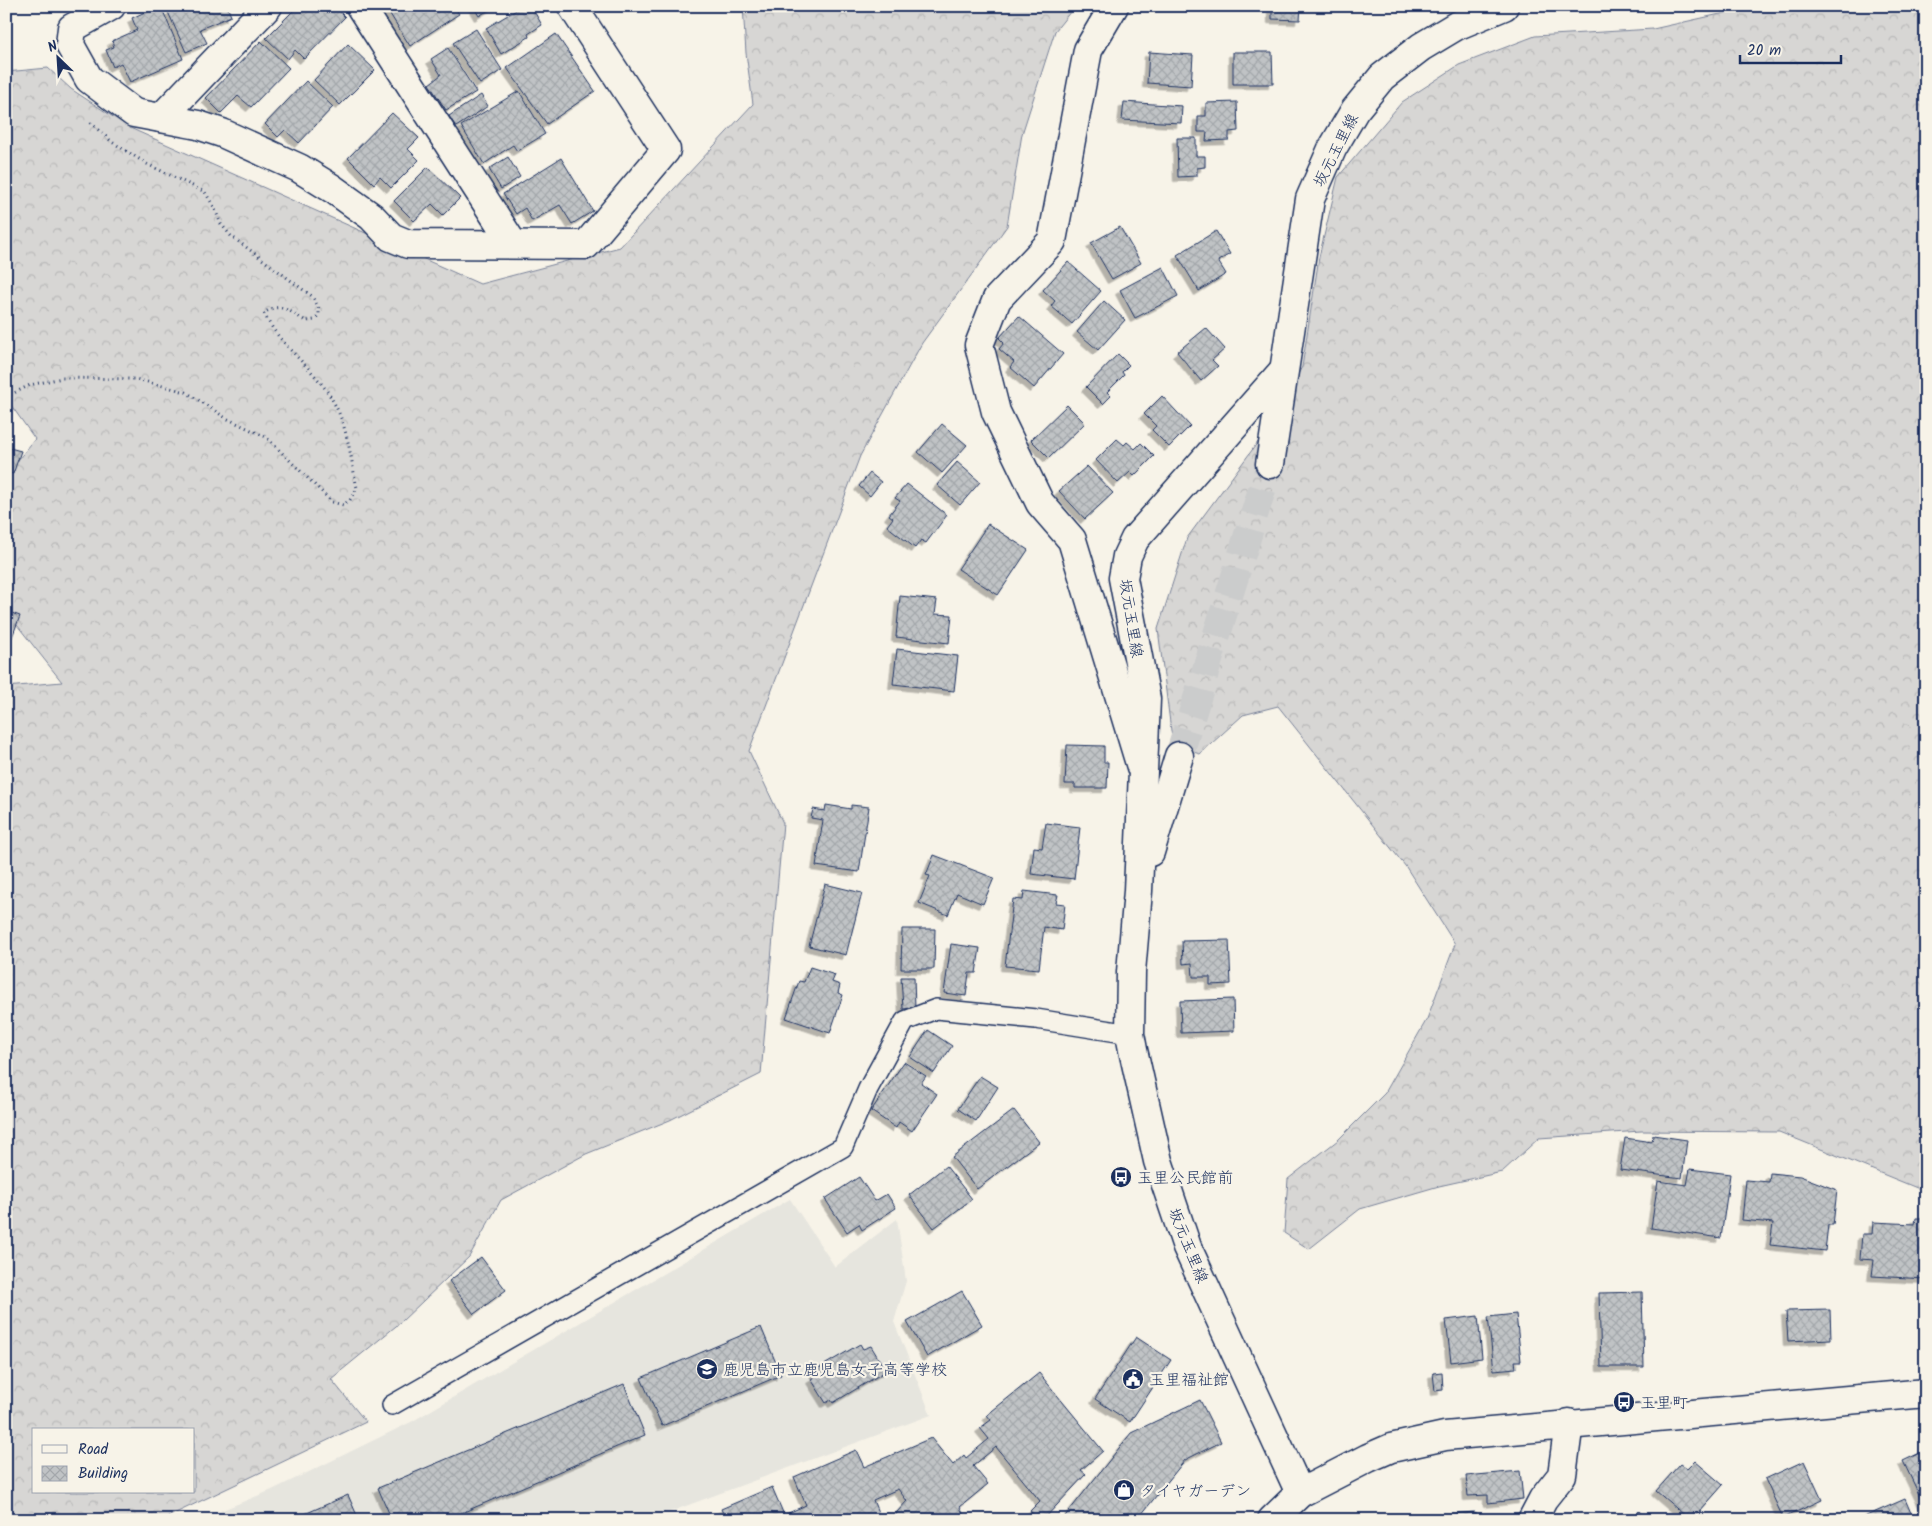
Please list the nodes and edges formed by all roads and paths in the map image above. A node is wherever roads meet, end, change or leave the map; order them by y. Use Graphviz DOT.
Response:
graph roads {
  1 [pos="111,6"];
  2 [pos="268,6"];
  3 [pos="360,6"];
  4 [pos="572,6"];
  5 [pos="1114,6"];
  6 [pos="1504,6"];
  7 [pos="161,118"];
  8 [pos="88,120"];
  9 [pos="513,244"];
  10 [pos="1282,372"];
  11 [pos="6,397"];
  12 [pos="1270,464"];
  13 [pos="1179,756"];
  14 [pos="1143,773"];
  15 [pos="1138,891"];
  16 [pos="1130,1034"];
  17 [pos="1926,1393"];
  18 [pos="392,1405"];
  19 [pos="1569,1423"];
  20 [pos="1300,1493"];
  21 [pos="1272,1520"];
  22 [pos="1532,1520"];
  1 -- 7 [label="street"];
  2 -- 7 [label="street"];
  3 -- 9 [label="street"];
  4 -- 9 [label="street"];
  5 -- 14 [label="street"];
  6 -- 10 [label="street, 坂元玉里線"];
  7 -- 9 [label="street"];
  8 -- 11 [label="path"];
  10 -- 12 [label="street, 坂元玉里線"];
  10 -- 14 [label="street, 坂元玉里線"];
  13 -- 15 [label="street, 坂元玉里線"];
  14 -- 15 [label="street, 坂元玉里線"];
  15 -- 16 [label="street, 坂元玉里線"];
  16 -- 18 [label="lane"];
  16 -- 20 [label="street, 坂元玉里線"];
  17 -- 19 [label="street"];
  19 -- 20 [label="street"];
  19 -- 22 [label="street"];
  20 -- 21 [label="street"];
}
